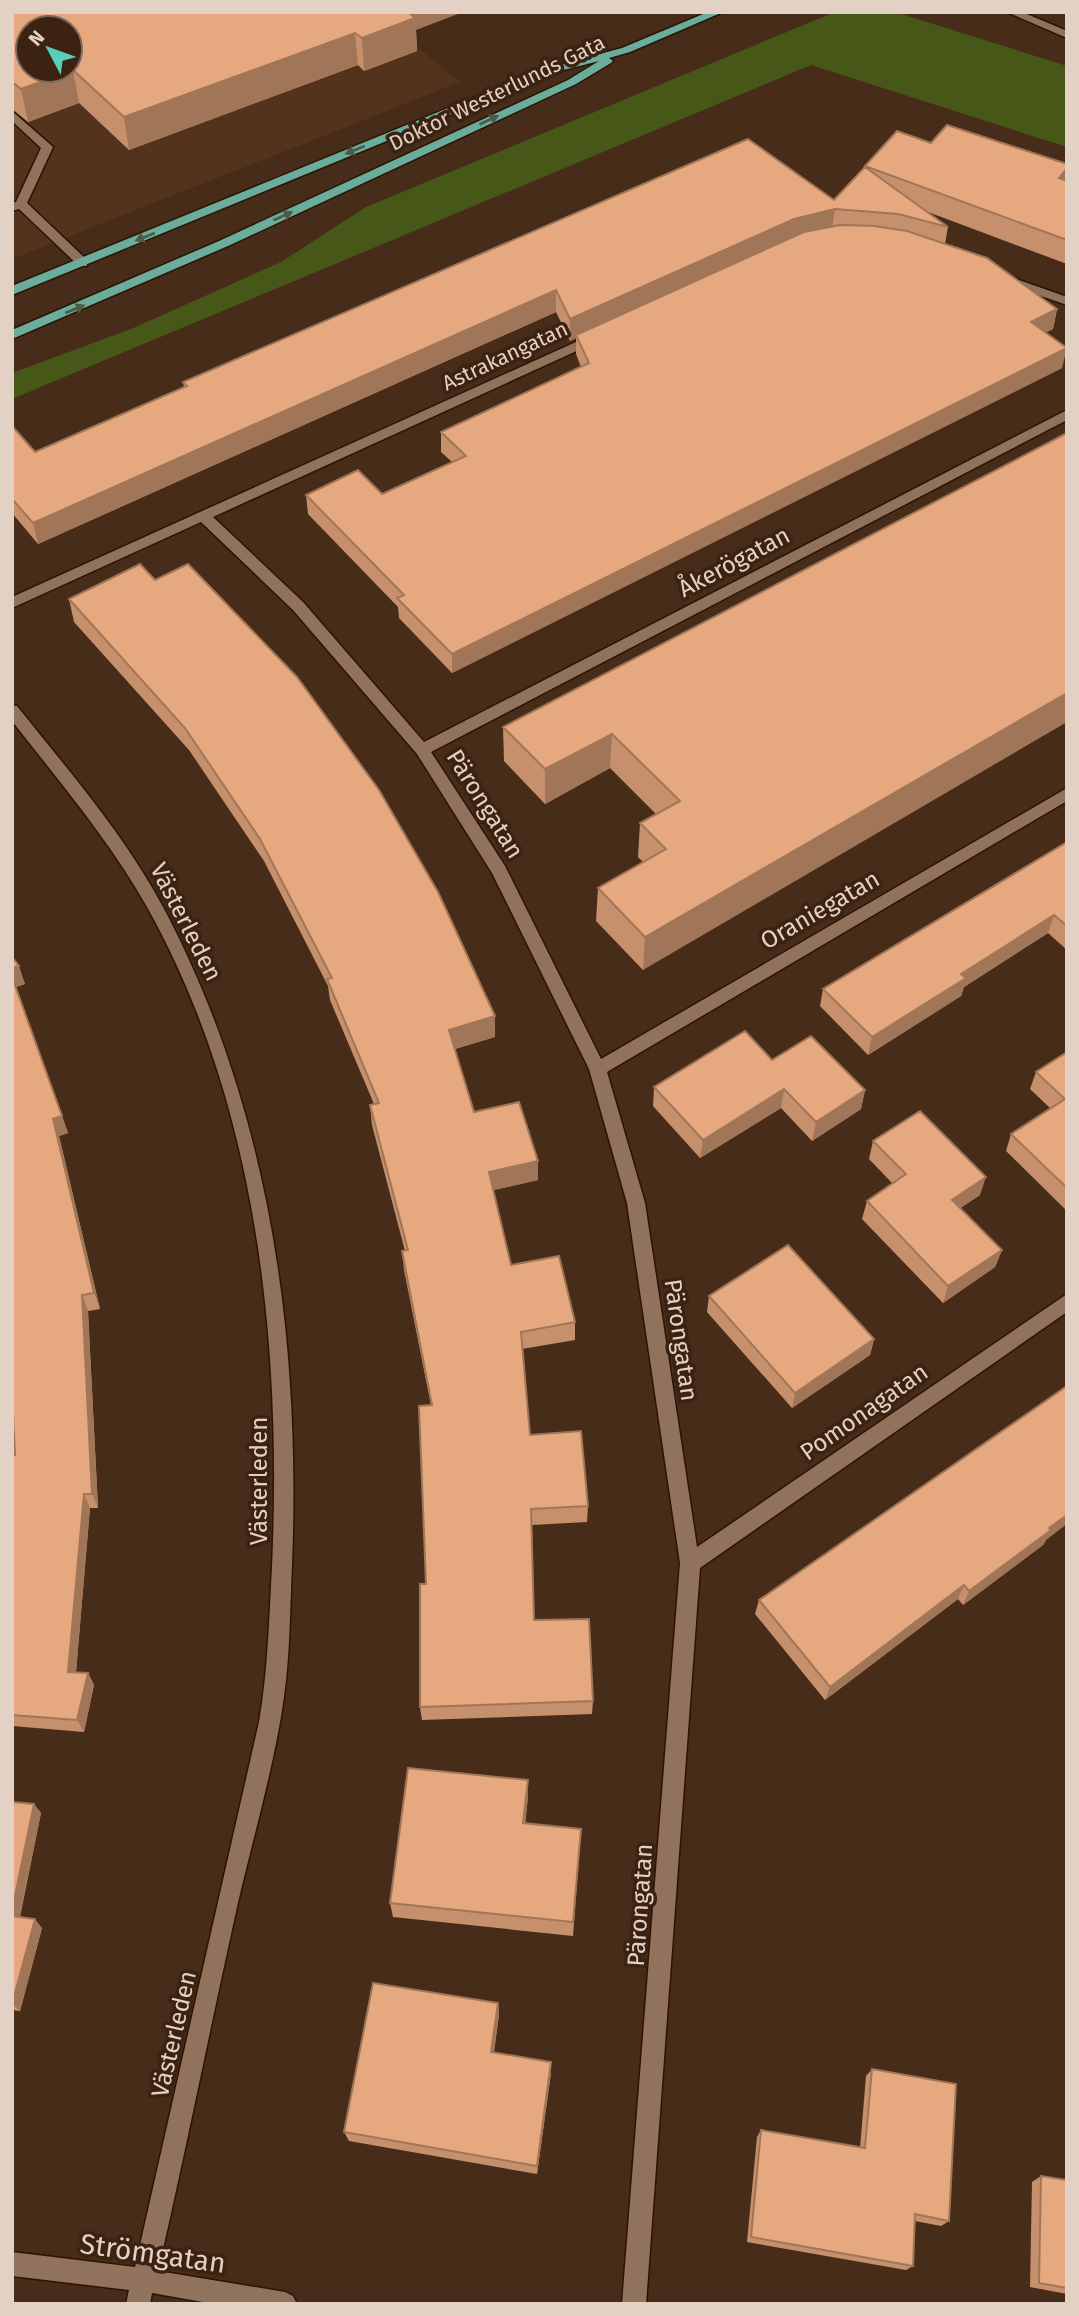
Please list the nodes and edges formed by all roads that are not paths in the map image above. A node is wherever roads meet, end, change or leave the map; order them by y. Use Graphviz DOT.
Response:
graph roads {
  1 [pos="718,12"];
  2 [pos="1012,12"];
  3 [pos="1067,35"];
  4 [pos="625,50"];
  5 [pos="12,114"];
  6 [pos="16,206"];
  7 [pos="83,263"];
  8 [pos="991,274"];
  9 [pos="12,291"];
  10 [pos="1067,301"];
  11 [pos="610,330"];
  12 [pos="12,335"];
  13 [pos="1067,414"];
  14 [pos="205,517"];
  15 [pos="12,603"];
  16 [pos="12,710"];
  17 [pos="422,751"];
  18 [pos="1067,794"];
  19 [pos="598,1069"];
  20 [pos="1067,1302"];
  21 [pos="690,1563"];
  22 [pos="12,2264"];
  23 [pos="144,2280"];
  24 [pos="138,2304"];
  25 [pos="285,2304"];
  26 [pos="634,2304"];
  1 -- 4 [label="main road"];
  2 -- 3 [label="street"];
  4 -- 7 [label="main road, Doktor Westerlunds Gata, one-way"];
  12 -- 4 [label="main road, Doktor Westerlunds Gata, one-way"];
  5 -- 6 [label="street"];
  6 -- 7 [label="street"];
  7 -- 9 [label="main road, Doktor Westerlunds Gata"];
  8 -- 10 [label="street"];
  11 -- 14 [label="street, Astrakangatan"];
  13 -- 17 [label="street, Åkerögatan"];
  14 -- 15 [label="street, Astrakangatan"];
  14 -- 17 [label="street, Pärongatan"];
  16 -- 23 [label="street, Västerleden"];
  17 -- 19 [label="street, Pärongatan"];
  18 -- 19 [label="street, Oraniegatan"];
  19 -- 21 [label="street, Pärongatan"];
  20 -- 21 [label="street, Pomonagatan"];
  21 -- 26 [label="street, Pärongatan"];
  22 -- 23 [label="street, Strömgatan"];
  23 -- 24 [label="street, Västerleden"];
  23 -- 25 [label="street, Strömgatan"];
}
